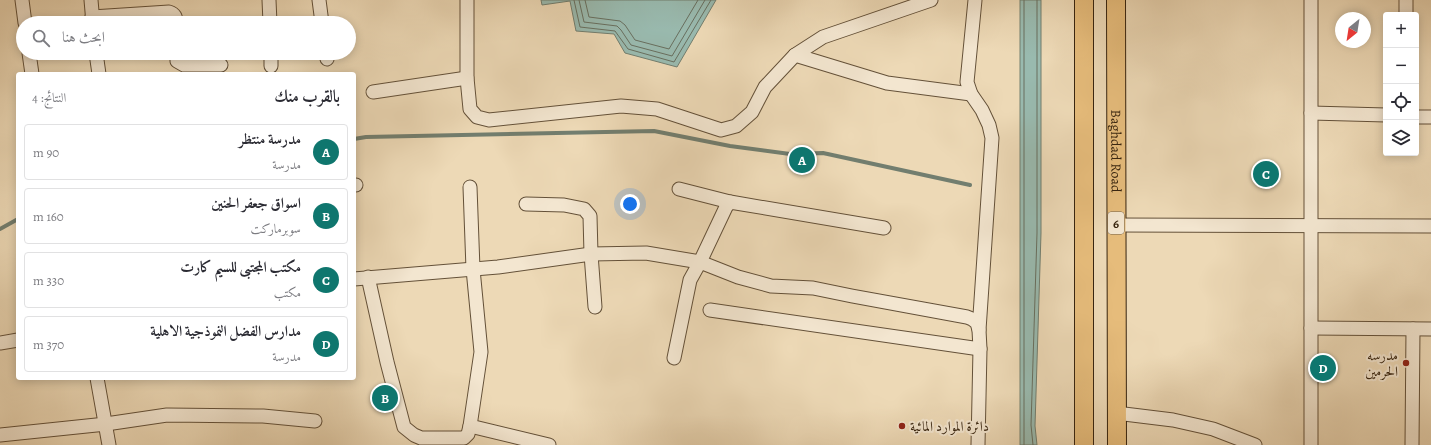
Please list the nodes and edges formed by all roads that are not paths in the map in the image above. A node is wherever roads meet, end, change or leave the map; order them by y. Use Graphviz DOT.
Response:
graph roads {
  1 [pos="22,0"];
  2 [pos="91,0"];
  3 [pos="269,0"];
  4 [pos="319,0"];
  5 [pos="467,0"];
  6 [pos="931,0"];
  7 [pos="976,0"];
  8 [pos="1084,0"];
  9 [pos="1116,0"];
  10 [pos="1311,0"];
  11 [pos="1406,0"];
  12 [pos="902,4"];
  13 [pos="1406,12"];
  14 [pos="24,16"];
  15 [pos="93,16"];
  16 [pos="131,16"];
  17 [pos="174,16"];
  18 [pos="270,16"];
  19 [pos="321,16"];
  20 [pos="795,55"];
  21 [pos="30,60"];
  22 [pos="97,60"];
  23 [pos="177,60"];
  24 [pos="222,65"];
  25 [pos="32,72"];
  26 [pos="99,72"];
  27 [pos="467,78"];
  28 [pos="373,92"];
  29 [pos="971,94"];
  30 [pos="1312,113"];
  31 [pos="1383,116"];
  32 [pos="1419,117"];
  33 [pos="1431,117"];
  34 [pos="470,187"];
  35 [pos="679,189"];
  36 [pos="730,202"];
  37 [pos="526,204"];
  38 [pos="1116,225"];
  39 [pos="1311,226"];
  40 [pos="1431,226"];
  41 [pos="884,228"];
  42 [pos="591,254"];
  43 [pos="700,262"];
  44 [pos="473,269"];
  45 [pos="368,277"];
  46 [pos="356,278"];
  47 [pos="595,307"];
  48 [pos="710,310"];
  49 [pos="1312,328"];
  50 [pos="1413,329"];
  51 [pos="1431,329"];
  52 [pos="978,330"];
  53 [pos="16,340"];
  54 [pos="0,343"];
  55 [pos="980,350"];
  56 [pos="674,358"];
  57 [pos="97,380"];
  58 [pos="1116,413"];
  59 [pos="315,422"];
  60 [pos="106,424"];
  61 [pos="470,426"];
  62 [pos="0,435"];
  63 [pos="109,445"];
  64 [pos="549,445"];
  65 [pos="978,445"];
  66 [pos="1084,445"];
  67 [pos="1117,445"];
  68 [pos="1255,445"];
  69 [pos="1311,445"];
  70 [pos="1412,445"];
  1 -- 14 [label="street"];
  2 -- 15 [label="street"];
  3 -- 18 [label="street"];
  4 -- 19 [label="street"];
  5 -- 27 [label="street"];
  6 -- 12 [label="street"];
  7 -- 29 [label="street"];
  8 -- 66 [label="highway"];
  9 -- 38 [label="highway, Baghdad Road / 6"];
  10 -- 30 [label="street"];
  11 -- 13 [label="street"];
  12 -- 20 [label="street"];
  16 -- 17 [label="street"];
  20 -- 27 [label="street"];
  20 -- 29 [label="street"];
  21 -- 25 [label="street"];
  22 -- 26 [label="street"];
  23 -- 24 [label="street"];
  27 -- 28 [label="street"];
  29 -- 52 [label="street"];
  30 -- 31 [label="street"];
  30 -- 39 [label="street"];
  32 -- 33 [label="street"];
  34 -- 44 [label="street"];
  35 -- 36 [label="street"];
  36 -- 41 [label="street"];
  36 -- 43 [label="street"];
  37 -- 42 [label="street"];
  38 -- 39 [label="street"];
  38 -- 58 [label="highway, Baghdad Road / 6"];
  39 -- 40 [label="street"];
  39 -- 49 [label="street"];
  42 -- 43 [label="street"];
  42 -- 44 [label="street"];
  42 -- 47 [label="street"];
  43 -- 52 [label="street"];
  43 -- 56 [label="street"];
  44 -- 45 [label="street"];
  44 -- 61 [label="street"];
  45 -- 46 [label="street"];
  45 -- 61 [label="street"];
  48 -- 55 [label="street"];
  49 -- 50 [label="street"];
  49 -- 69 [label="street"];
  50 -- 51 [label="street"];
  50 -- 70 [label="street"];
  52 -- 55 [label="street"];
  53 -- 54 [label="street"];
  55 -- 65 [label="street"];
  57 -- 60 [label="street"];
  58 -- 67 [label="highway, Baghdad Road / 6"];
  58 -- 68 [label="street"];
  59 -- 60 [label="street"];
  60 -- 62 [label="street"];
  60 -- 63 [label="street"];
  61 -- 64 [label="street"];
}
